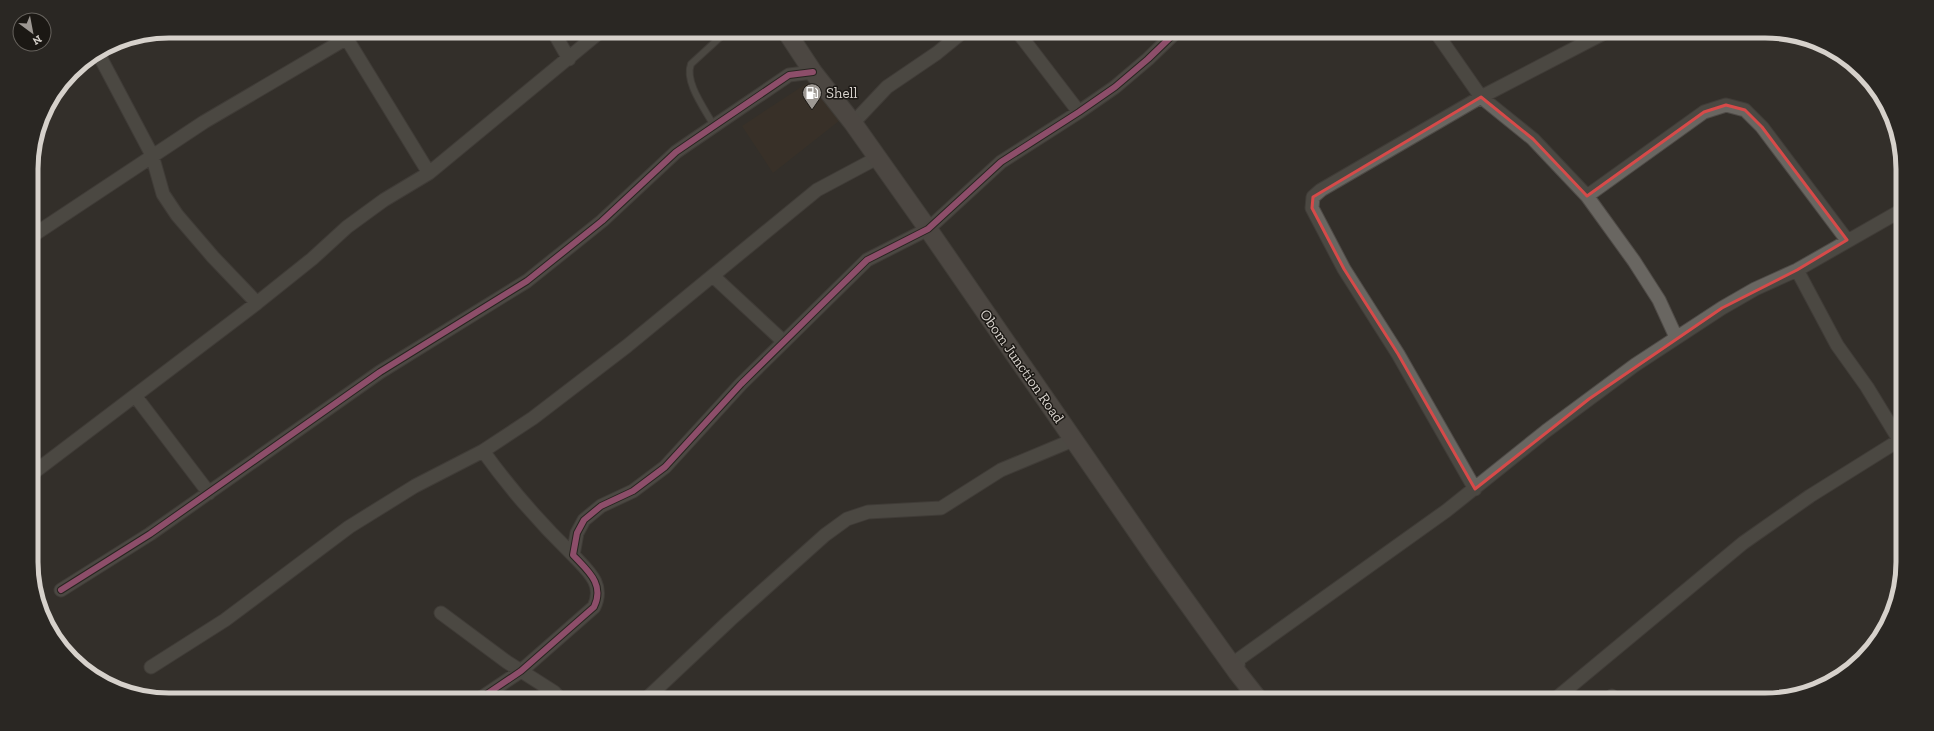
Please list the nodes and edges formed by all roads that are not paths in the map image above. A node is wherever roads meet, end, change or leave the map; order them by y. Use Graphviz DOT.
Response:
graph roads {
  1 [pos="340,38"];
  2 [pos="347,38"];
  3 [pos="557,38"];
  4 [pos="593,38"];
  5 [pos="719,38"];
  6 [pos="791,38"];
  7 [pos="955,38"];
  8 [pos="1022,38"];
  9 [pos="1169,38"];
  10 [pos="1440,38"];
  11 [pos="1595,38"];
  12 [pos="100,58"];
  13 [pos="569,59"];
  14 [pos="813,72"];
  15 [pos="1481,97"];
  16 [pos="1079,112"];
  17 [pos="854,123"];
  18 [pos="714,126"];
  19 [pos="152,155"];
  20 [pos="877,158"];
  21 [pos="429,173"];
  22 [pos="1587,196"];
  23 [pos="1896,213"];
  24 [pos="928,229"];
  25 [pos="38,232"];
  26 [pos="1847,240"];
  27 [pos="1797,270"];
  28 [pos="713,276"];
  29 [pos="257,303"];
  30 [pos="1676,337"];
  31 [pos="783,341"];
  32 [pos="136,396"];
  33 [pos="1896,435"];
  34 [pos="1073,440"];
  35 [pos="1896,446"];
  36 [pos="483,451"];
  37 [pos="38,469"];
  38 [pos="1475,489"];
  39 [pos="210,493"];
  40 [pos="573,555"];
  41 [pos="61,590"];
  42 [pos="441,613"];
  43 [pos="151,667"];
  44 [pos="521,671"];
  45 [pos="1237,672"];
  46 [pos="488,693"];
  47 [pos="555,693"];
  48 [pos="652,693"];
  49 [pos="1254,693"];
  50 [pos="1562,693"];
  1 -- 19 [label="street"];
  2 -- 21 [label="street"];
  3 -- 13 [label="street"];
  4 -- 13 [label="street"];
  5 -- 18 [label="lane"];
  6 -- 14 [label="main road, Obom Junction Road"];
  7 -- 17 [label="street"];
  8 -- 16 [label="street"];
  9 -- 16 [label="street"];
  10 -- 15 [label="street"];
  11 -- 15 [label="street"];
  12 -- 19 [label="street"];
  13 -- 21 [label="street"];
  14 -- 17 [label="main road, Obom Junction Road"];
  14 -- 18 [label="street"];
  15 -- 22 [label="street"];
  15 -- 38 [label="street"];
  16 -- 24 [label="street"];
  17 -- 20 [label="main road, Obom Junction Road"];
  18 -- 39 [label="street"];
  19 -- 25 [label="street"];
  19 -- 29 [label="street"];
  20 -- 24 [label="main road, Obom Junction Road"];
  20 -- 28 [label="street"];
  21 -- 29 [label="street"];
  22 -- 26 [label="street"];
  22 -- 30 [label="street"];
  23 -- 26 [label="street"];
  24 -- 31 [label="street"];
  24 -- 34 [label="main road, Obom Junction Road"];
  26 -- 27 [label="street"];
  27 -- 30 [label="street"];
  27 -- 33 [label="street"];
  28 -- 31 [label="street"];
  28 -- 36 [label="street"];
  29 -- 32 [label="street"];
  30 -- 38 [label="street"];
  31 -- 40 [label="street"];
  32 -- 37 [label="street"];
  32 -- 39 [label="street"];
  34 -- 45 [label="main road, Obom Junction Road"];
  34 -- 48 [label="street"];
  35 -- 50 [label="street"];
  36 -- 40 [label="street"];
  36 -- 43 [label="street"];
  38 -- 45 [label="street"];
  39 -- 41 [label="street"];
  40 -- 44 [label="street"];
  42 -- 44 [label="street"];
  44 -- 46 [label="street"];
  44 -- 47 [label="street"];
  45 -- 49 [label="main road, Obom Junction Road"];
}
